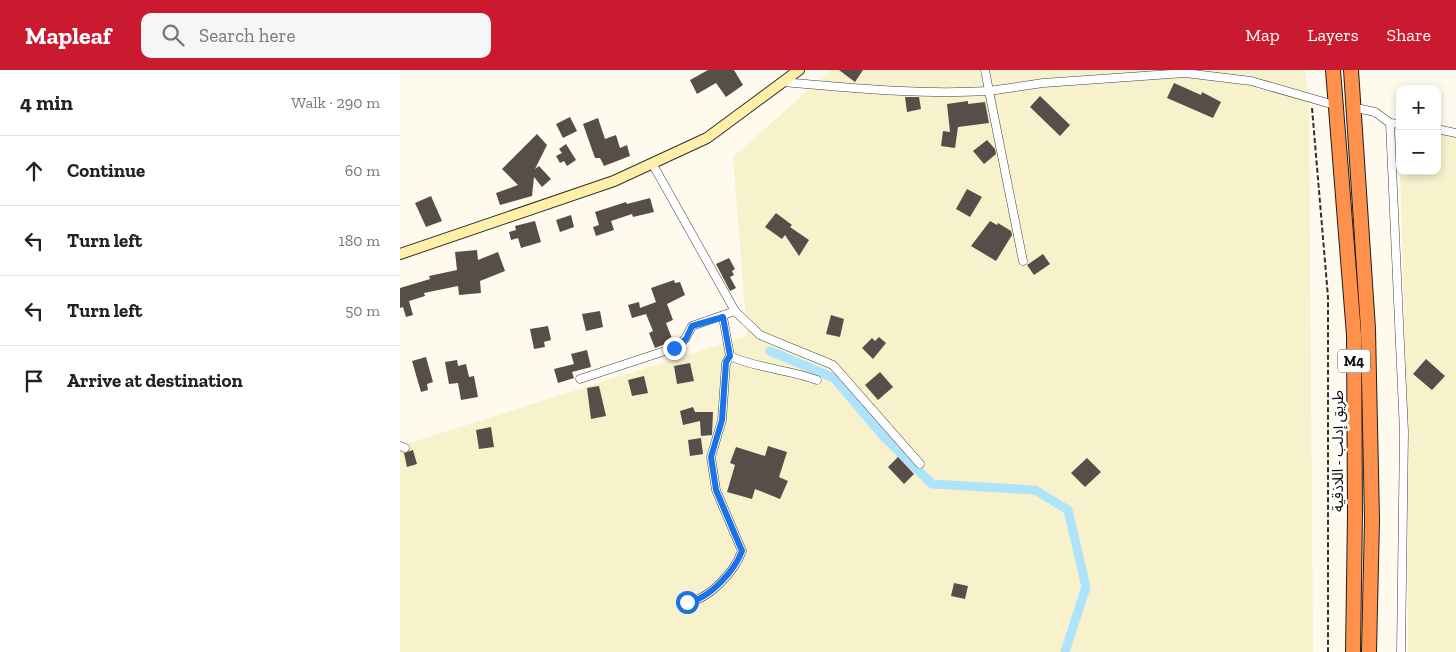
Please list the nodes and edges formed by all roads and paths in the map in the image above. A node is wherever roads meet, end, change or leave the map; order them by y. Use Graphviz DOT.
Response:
graph roads {
  1 [pos="799,70"];
  2 [pos="985,70"];
  3 [pos="1333,70"];
  4 [pos="1351,70"];
  5 [pos="783,82"];
  6 [pos="989,91"];
  7 [pos="1311,100"];
  8 [pos="1331,104"];
  9 [pos="1361,109"];
  10 [pos="1390,123"];
  11 [pos="1396,124"];
  12 [pos="1441,130"];
  13 [pos="1456,133"];
  14 [pos="652,163"];
  15 [pos="400,254"];
  16 [pos="1023,261"];
  17 [pos="735,311"];
  18 [pos="723,317"];
  19 [pos="730,356"];
  20 [pos="580,379"];
  21 [pos="817,380"];
  22 [pos="920,464"];
  23 [pos="687,602"];
  24 [pos="1328,652"];
  25 [pos="1352,652"];
  26 [pos="1369,652"];
  27 [pos="1401,652"];
  1 -- 5 [label="main road"];
  2 -- 6 [label="street"];
  3 -- 25 [label="highway, طريق إدلب - اللاذقية / M4"];
  4 -- 26 [label="highway, طريق إدلب - اللاذقية / M4"];
  5 -- 6 [label="street"];
  5 -- 14 [label="main road"];
  6 -- 7 [label="street"];
  6 -- 16 [label="street"];
  7 -- 8 [label="street"];
  7 -- 24 [label="path"];
  9 -- 10 [label="street"];
  10 -- 11 [label="street"];
  10 -- 27 [label="street"];
  12 -- 13 [label="street"];
  14 -- 15 [label="main road"];
  14 -- 17 [label="street"];
  17 -- 18 [label="street"];
  17 -- 22 [label="street"];
  18 -- 19 [label="street"];
  18 -- 20 [label="street"];
  19 -- 21 [label="street"];
  19 -- 23 [label="street"];
}
